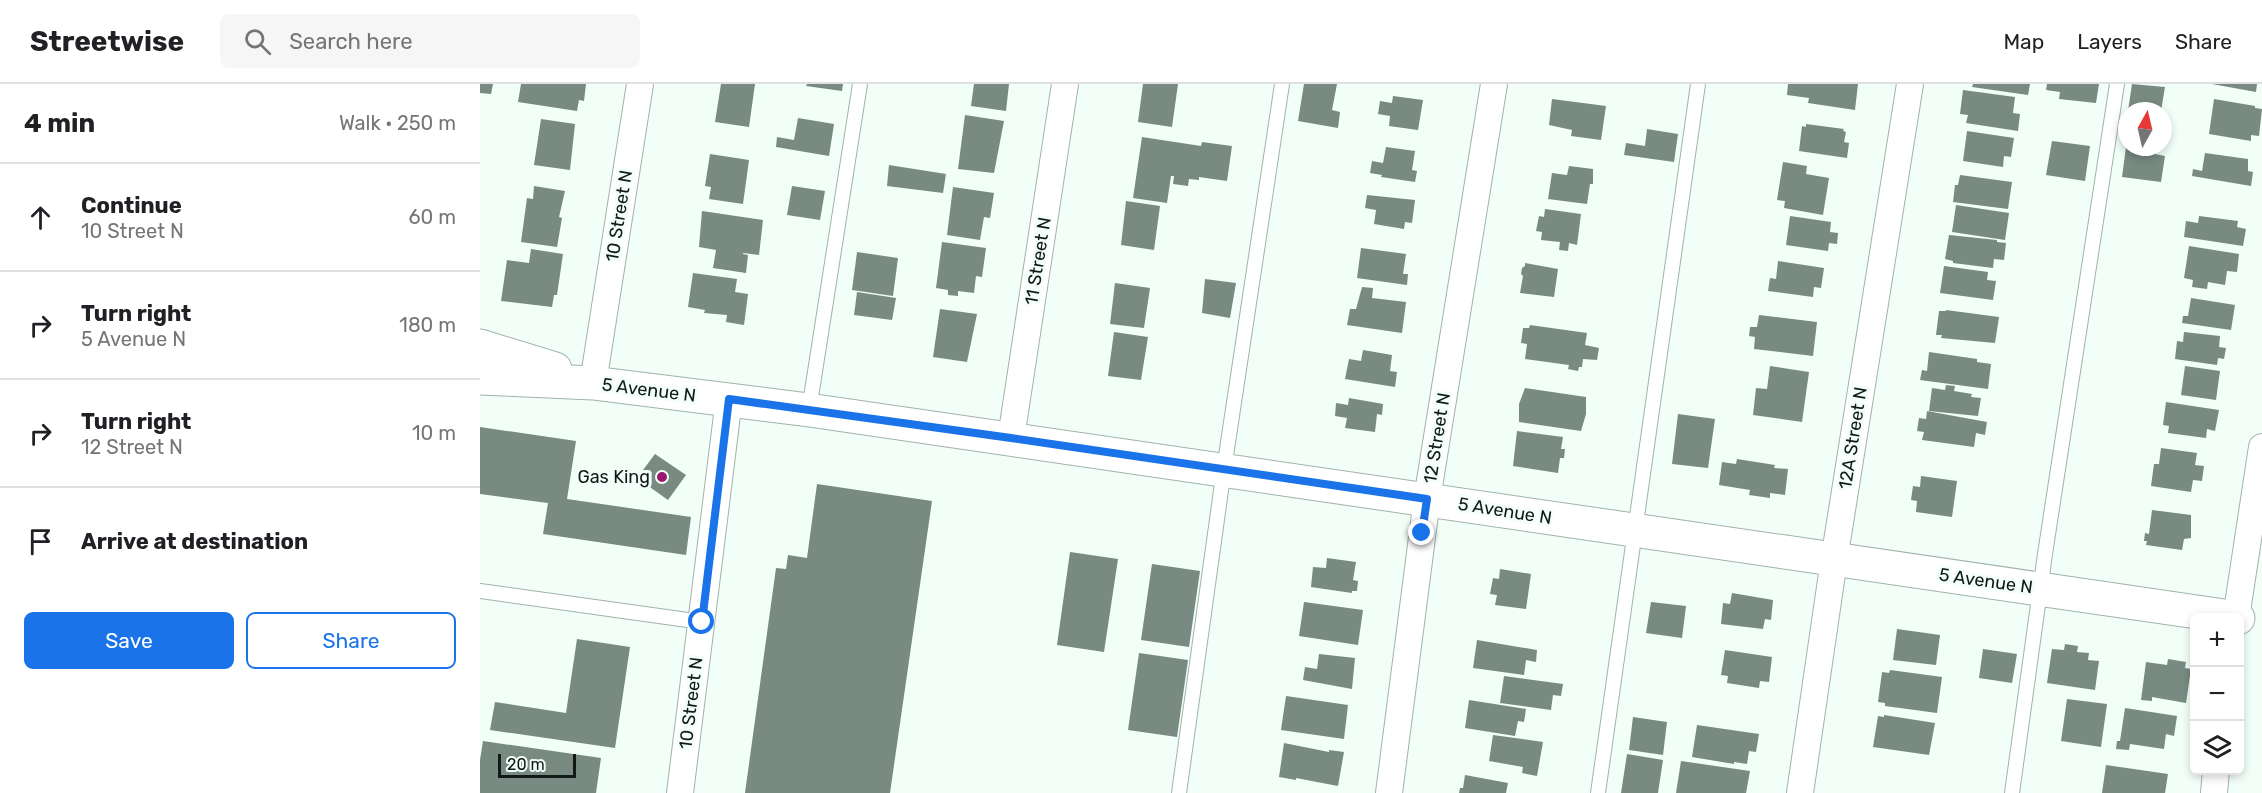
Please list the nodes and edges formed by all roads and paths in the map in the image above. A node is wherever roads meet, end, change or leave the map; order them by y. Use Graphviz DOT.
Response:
graph roads {
  1 [pos="640,84"];
  2 [pos="860,84"];
  3 [pos="1065,84"];
  4 [pos="1282,84"];
  5 [pos="1494,84"];
  6 [pos="1698,84"];
  7 [pos="1910,84"];
  8 [pos="2117,84"];
  9 [pos="480,346"];
  10 [pos="480,378"];
  11 [pos="593,383"];
  12 [pos="729,399"];
  13 [pos="809,410"];
  14 [pos="1011,438"];
  15 [pos="2262,447"];
  16 [pos="1224,469"];
  17 [pos="1427,499"];
  18 [pos="1634,530"];
  19 [pos="1833,560"];
  20 [pos="2040,588"];
  21 [pos="480,591"];
  22 [pos="2204,613"];
  23 [pos="2238,613"];
  24 [pos="2244,619"];
  25 [pos="2262,621"];
  26 [pos="702,622"];
  27 [pos="2216,775"];
  28 [pos="680,793"];
  29 [pos="1179,793"];
  30 [pos="1389,793"];
  31 [pos="1598,793"];
  32 [pos="1800,793"];
  33 [pos="2012,793"];
  34 [pos="2214,793"];
  1 -- 11 [label="street, 10 Street N"];
  2 -- 13 [label="lane"];
  3 -- 14 [label="street, 11 Street N"];
  4 -- 16 [label="lane"];
  5 -- 17 [label="street, 12 Street N"];
  6 -- 18 [label="lane"];
  7 -- 19 [label="street, 12A Street N"];
  8 -- 20 [label="lane"];
  9 -- 11 [label="main road, 5 Avenue N"];
  10 -- 11 [label="main road, 5 Avenue N"];
  11 -- 12 [label="main road, 5 Avenue N"];
  12 -- 13 [label="main road, 5 Avenue N"];
  12 -- 26 [label="street, 10 Street N"];
  13 -- 14 [label="main road, 5 Avenue N"];
  14 -- 16 [label="main road, 5 Avenue N"];
  15 -- 23 [label="street"];
  16 -- 17 [label="main road, 5 Avenue N"];
  16 -- 29 [label="lane"];
  17 -- 18 [label="main road, 5 Avenue N"];
  17 -- 30 [label="street, 12 Street N"];
  18 -- 19 [label="main road, 5 Avenue N"];
  18 -- 31 [label="lane"];
  19 -- 20 [label="main road, 5 Avenue N"];
  19 -- 32 [label="street, 12A Street N"];
  20 -- 22 [label="main road, 5 Avenue N"];
  20 -- 33 [label="lane"];
  21 -- 26 [label="lane"];
  24 -- 25 [label="main road, 5 Avenue N"];
  26 -- 28 [label="street, 10 Street N"];
  27 -- 34 [label="street"];
}
